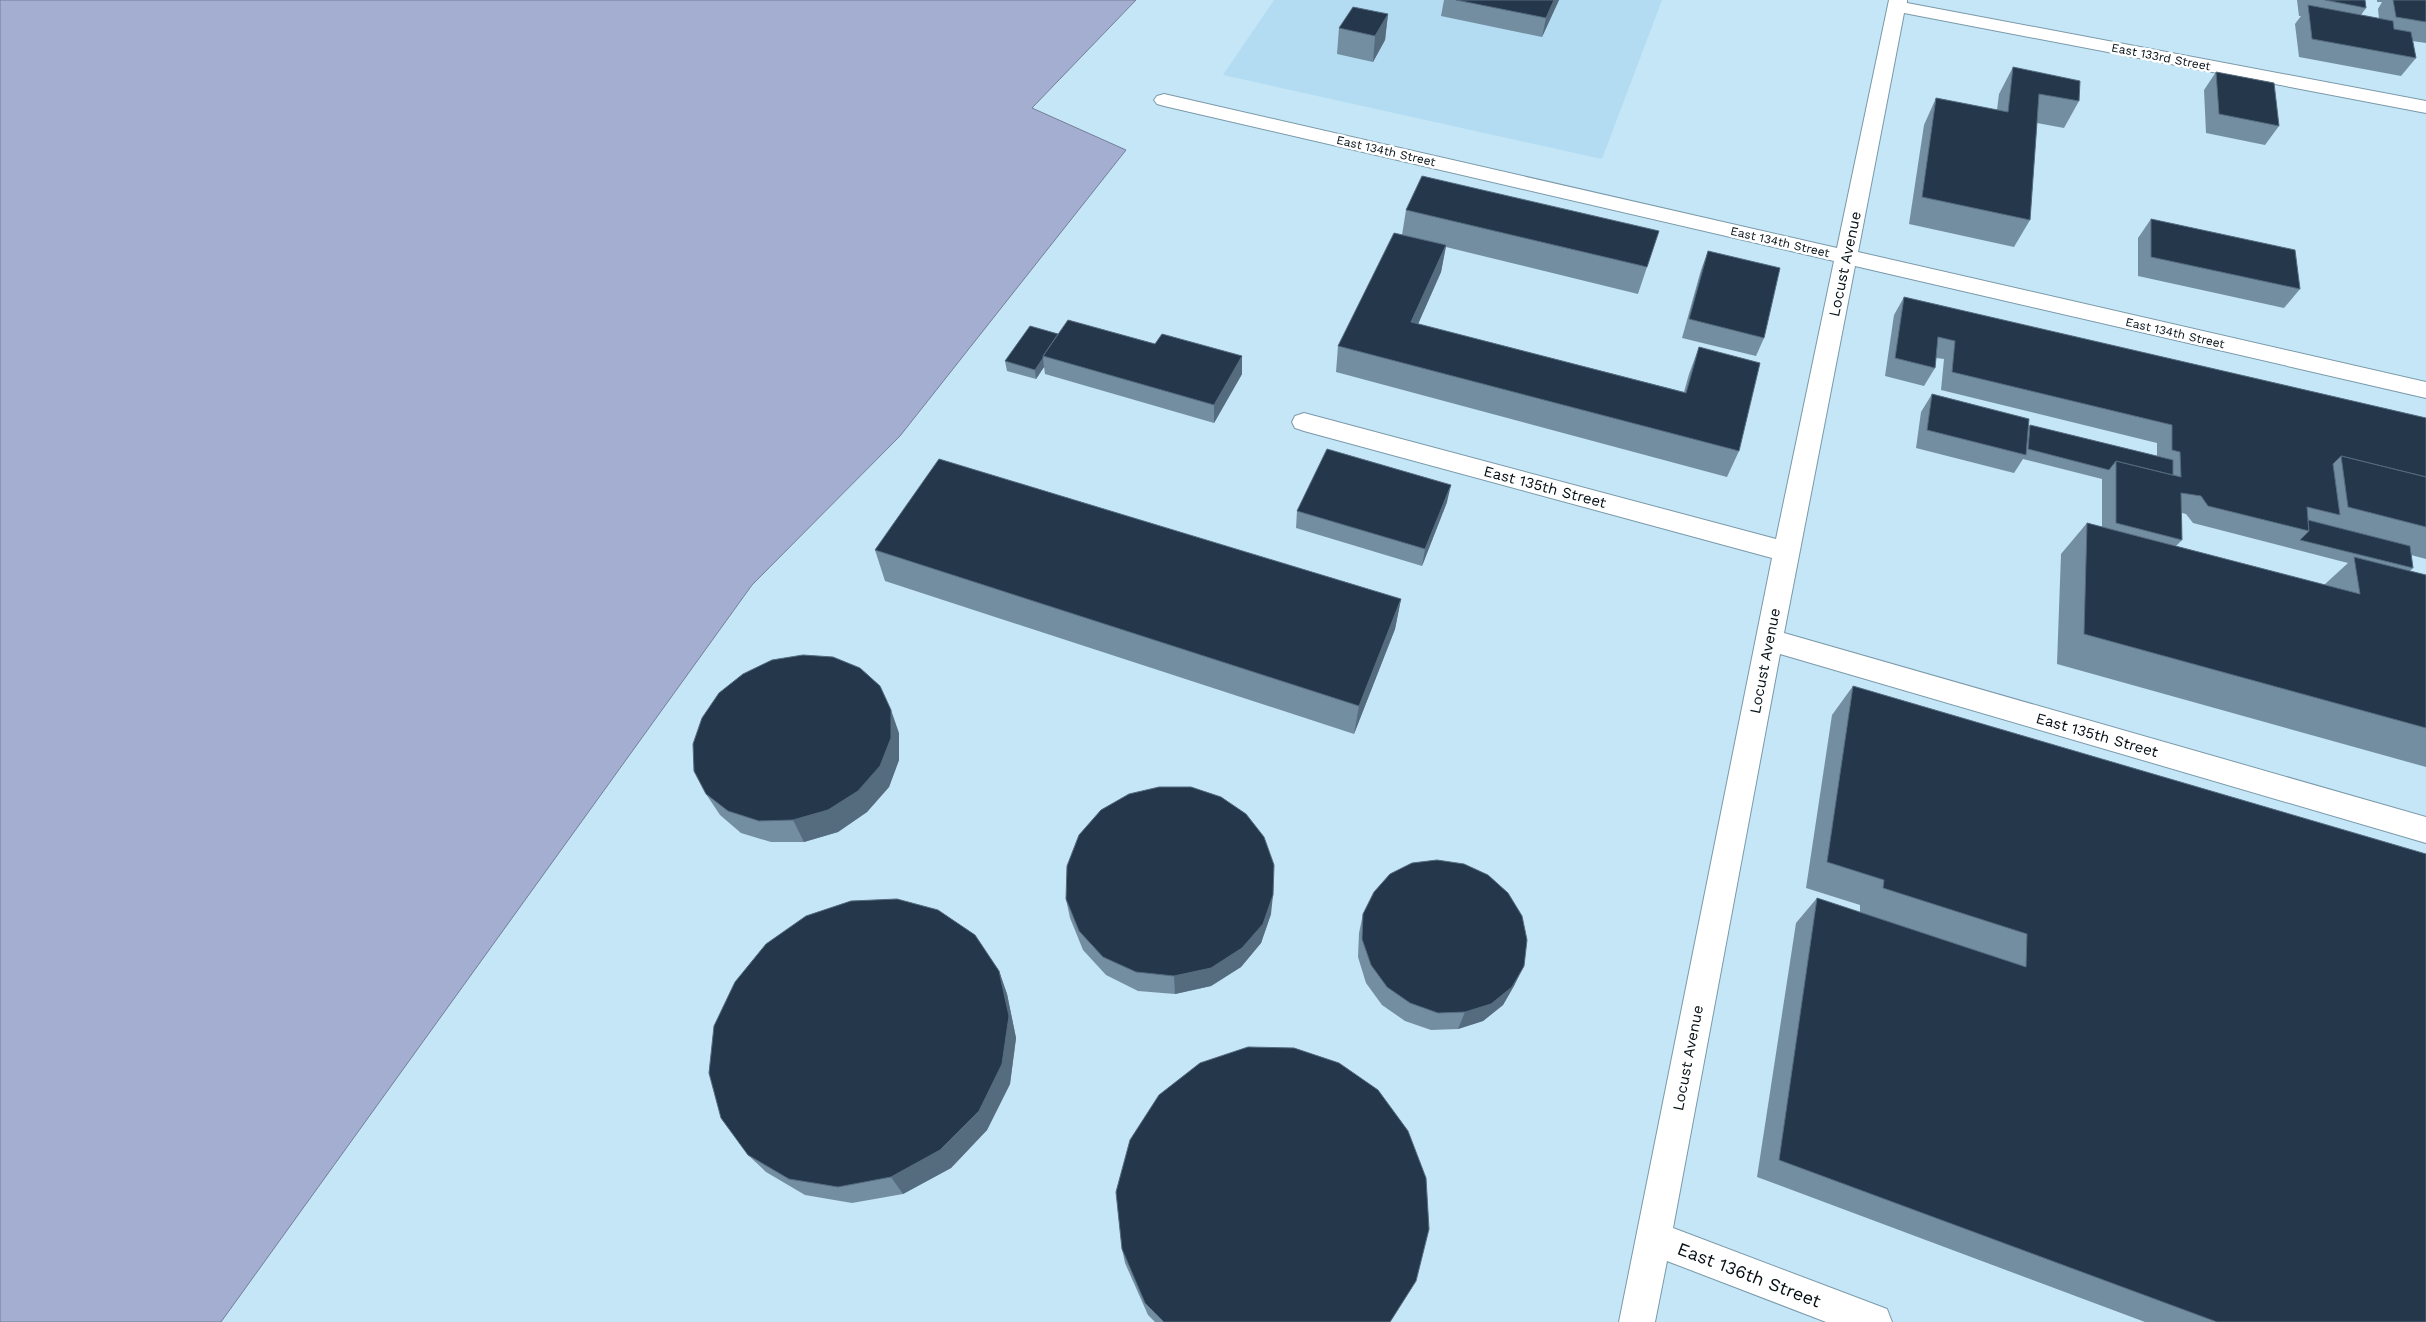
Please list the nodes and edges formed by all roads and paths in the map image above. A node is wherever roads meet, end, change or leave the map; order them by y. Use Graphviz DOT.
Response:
graph roads {
  1 [pos="1897,3"];
  2 [pos="1164,100"];
  3 [pos="2426,107"];
  4 [pos="1846,257"];
  5 [pos="2426,390"];
  6 [pos="1304,422"];
  7 [pos="1786,552"];
  8 [pos="1769,640"];
  9 [pos="2426,830"];
  10 [pos="1652,1238"];
  11 [pos="1637,1322"];
  12 [pos="1874,1322"];
  1 -- 3 [label="street, East 133rd Street"];
  1 -- 4 [label="street, Locust Avenue"];
  2 -- 4 [label="street, East 134th Street"];
  4 -- 5 [label="street, East 134th Street"];
  4 -- 7 [label="street, Locust Avenue"];
  6 -- 7 [label="street, East 135th Street"];
  7 -- 8 [label="street, Locust Avenue"];
  8 -- 9 [label="street, East 135th Street"];
  8 -- 10 [label="street, Locust Avenue"];
  10 -- 11 [label="street, Locust Avenue"];
  10 -- 12 [label="street, East 136th Street"];
}
